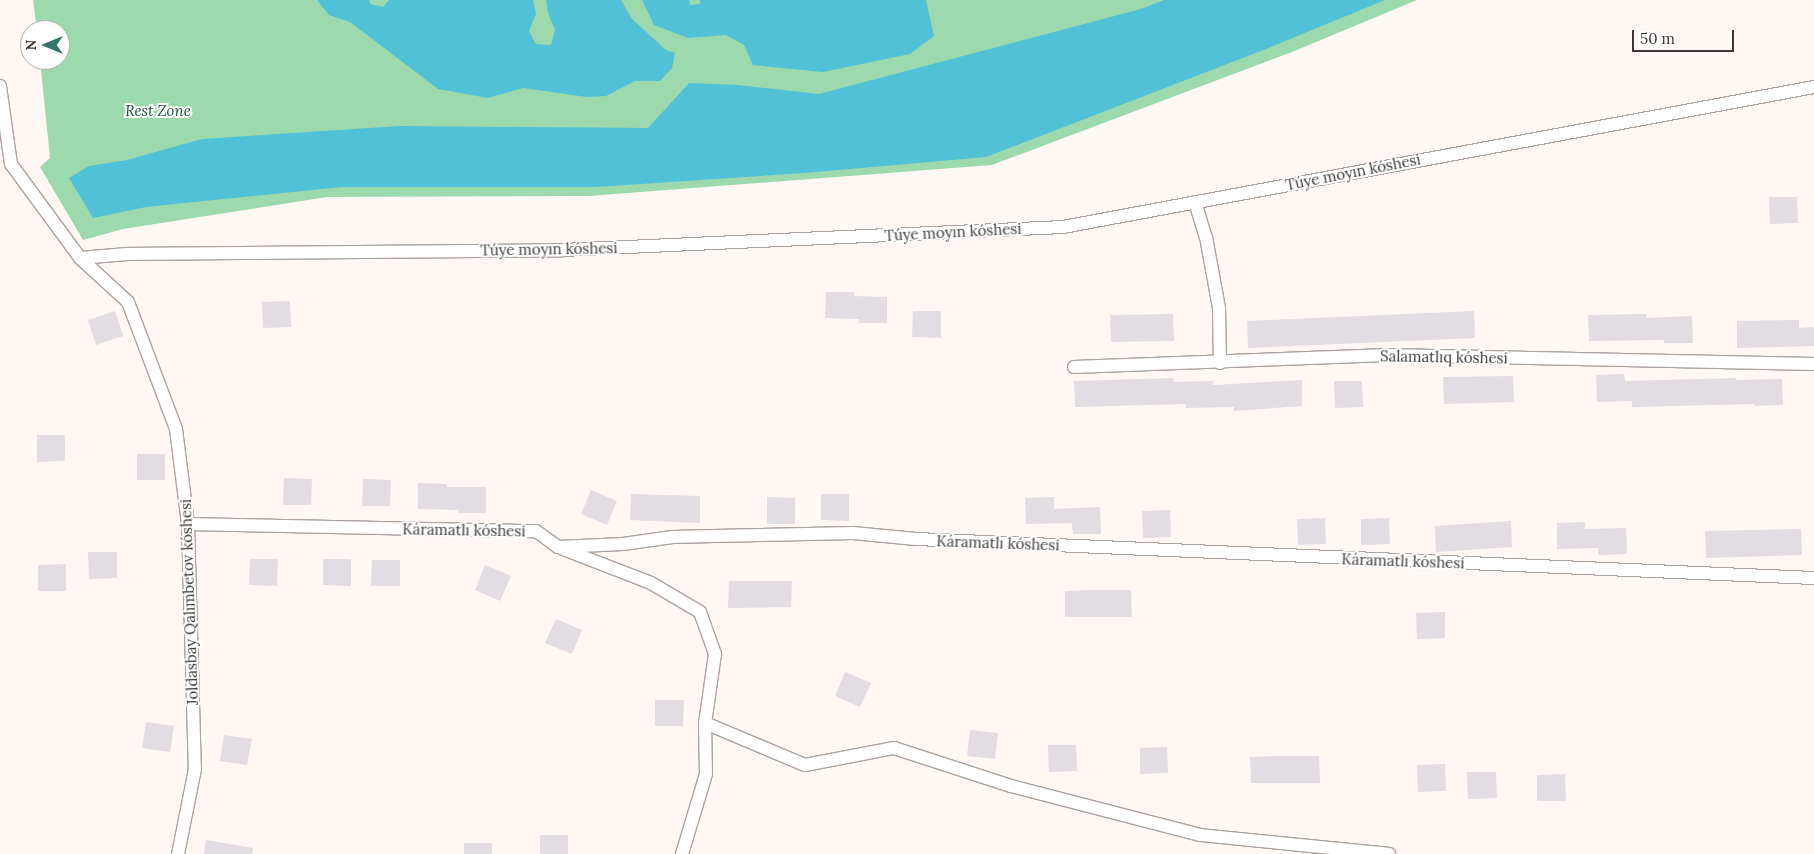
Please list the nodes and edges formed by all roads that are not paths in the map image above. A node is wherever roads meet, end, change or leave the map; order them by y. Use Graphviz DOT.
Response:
graph roads {
  1 [pos="0,86"];
  2 [pos="1814,87"];
  3 [pos="1194,202"];
  4 [pos="80,258"];
  5 [pos="1220,363"];
  6 [pos="1814,364"];
  7 [pos="1074,368"];
  8 [pos="188,524"];
  9 [pos="558,547"];
  10 [pos="1814,578"];
  11 [pos="705,723"];
  12 [pos="178,854"];
  13 [pos="682,854"];
  14 [pos="1390,854"];
  1 -- 4 [label="street, Joldasbay Qalımbetov kóshesi"];
  2 -- 3 [label="street, Túye moyın kóshesi"];
  3 -- 4 [label="street, Túye moyın kóshesi"];
  3 -- 5 [label="street"];
  4 -- 8 [label="street, Joldasbay Qalımbetov kóshesi"];
  5 -- 6 [label="street, Salamatlıq kóshesi"];
  5 -- 7 [label="street, Salamatlıq kóshesi"];
  8 -- 9 [label="street, Káramatlı kóshesi"];
  8 -- 12 [label="street, Joldasbay Qalımbetov kóshesi"];
  9 -- 10 [label="street, Káramatlı kóshesi"];
  9 -- 11 [label="street"];
  11 -- 13 [label="street"];
  11 -- 14 [label="street"];
}
